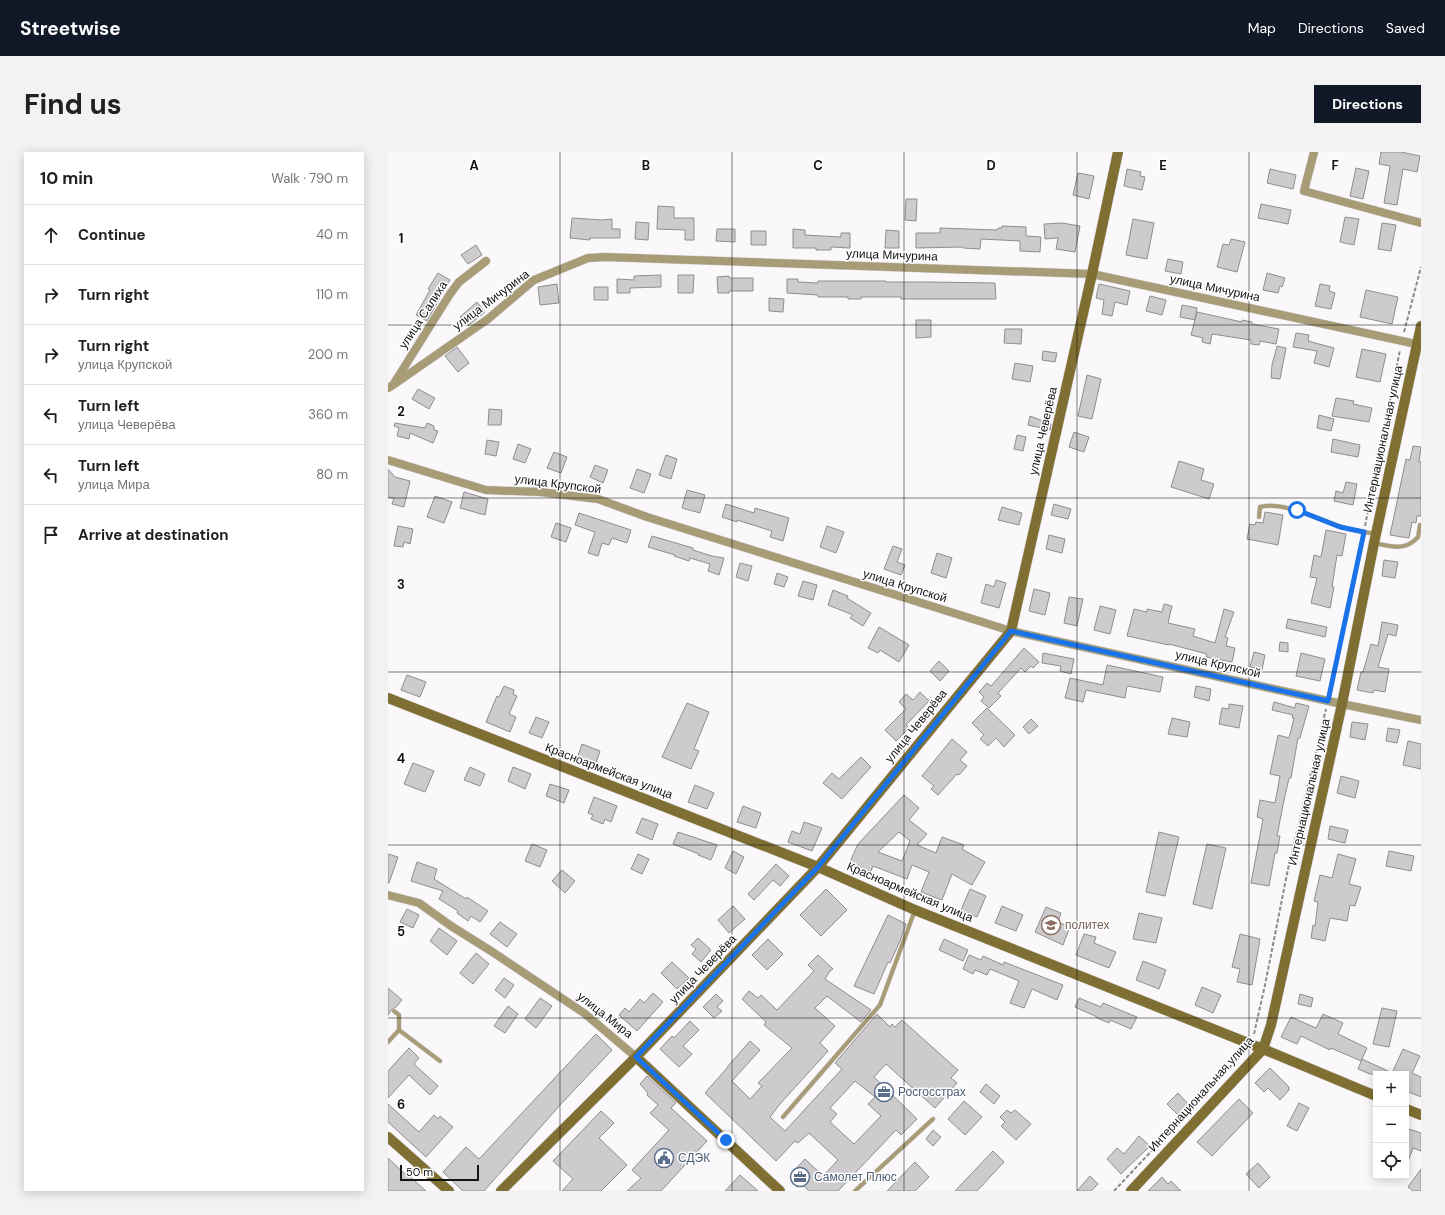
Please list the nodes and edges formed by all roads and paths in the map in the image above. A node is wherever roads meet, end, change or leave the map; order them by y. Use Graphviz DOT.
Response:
graph roads {
  1 [pos="1118,152"];
  2 [pos="1314,152"];
  3 [pos="1421,223"];
  4 [pos="486,261"];
  5 [pos="1421,267"];
  6 [pos="1092,274"];
  7 [pos="1421,326"];
  8 [pos="1402,340"];
  9 [pos="1419,344"];
  10 [pos="391,387"];
  11 [pos="388,460"];
  12 [pos="1259,517"];
  13 [pos="1420,525"];
  14 [pos="1364,532"];
  15 [pos="1375,539"];
  16 [pos="1011,631"];
  17 [pos="388,698"];
  18 [pos="1328,701"];
  19 [pos="1342,704"];
  20 [pos="1421,720"];
  21 [pos="818,867"];
  22 [pos="388,895"];
  23 [pos="915,910"];
  24 [pos="394,1011"];
  25 [pos="399,1030"];
  26 [pos="388,1042"];
  27 [pos="1251,1044"];
  28 [pos="1263,1049"];
  29 [pos="636,1057"];
  30 [pos="440,1061"];
  31 [pos="1373,1095"];
  32 [pos="1409,1110"];
  33 [pos="1421,1115"];
  34 [pos="783,1117"];
  35 [pos="933,1119"];
  36 [pos="388,1137"];
  37 [pos="449,1191"];
  38 [pos="501,1191"];
  39 [pos="780,1191"];
  40 [pos="855,1191"];
  41 [pos="1114,1191"];
  42 [pos="1131,1191"];
  1 -- 6 [label="main road, улица Чеверёва"];
  2 -- 3 [label="street"];
  4 -- 10 [label="street, улица Салиха"];
  5 -- 8 [label="path"];
  6 -- 8 [label="street, улица Мичурина"];
  6 -- 10 [label="street, улица Мичурина"];
  6 -- 16 [label="main road, улица Чеверёва"];
  7 -- 9 [label="main road, Интернациональная улица"];
  8 -- 9 [label="street, улица Мичурина"];
  8 -- 14 [label="path"];
  9 -- 15 [label="main road, Интернациональная улица"];
  11 -- 16 [label="street, улица Крупской"];
  12 -- 14 [label="lane"];
  13 -- 15 [label="lane"];
  14 -- 15 [label="lane"];
  14 -- 18 [label="path"];
  15 -- 19 [label="main road, Интернациональная улица"];
  16 -- 18 [label="street, улица Крупской"];
  16 -- 21 [label="main road, улица Чеверёва"];
  17 -- 21 [label="main road, Красноармейская улица"];
  18 -- 19 [label="street, улица Крупской"];
  18 -- 27 [label="path"];
  19 -- 20 [label="street, улица Крупской"];
  19 -- 28 [label="main road, Интернациональная улица"];
  21 -- 23 [label="main road, Красноармейская улица"];
  21 -- 29 [label="main road, улица Чеверёва"];
  22 -- 29 [label="street, улица Мира"];
  23 -- 27 [label="main road, Красноармейская улица"];
  23 -- 34 [label="lane"];
  24 -- 25 [label="lane"];
  25 -- 26 [label="lane"];
  25 -- 30 [label="lane"];
  27 -- 28 [label="main road, Красноармейская улица"];
  27 -- 41 [label="path"];
  28 -- 31 [label="main road, Красноармейская улица"];
  28 -- 42 [label="main road, Интернациональная улица"];
  29 -- 38 [label="main road, улица Чеверёва"];
  29 -- 39 [label="main road, улица Мира"];
  32 -- 33 [label="main road"];
  35 -- 40 [label="lane"];
  36 -- 37 [label="main road"];
}
